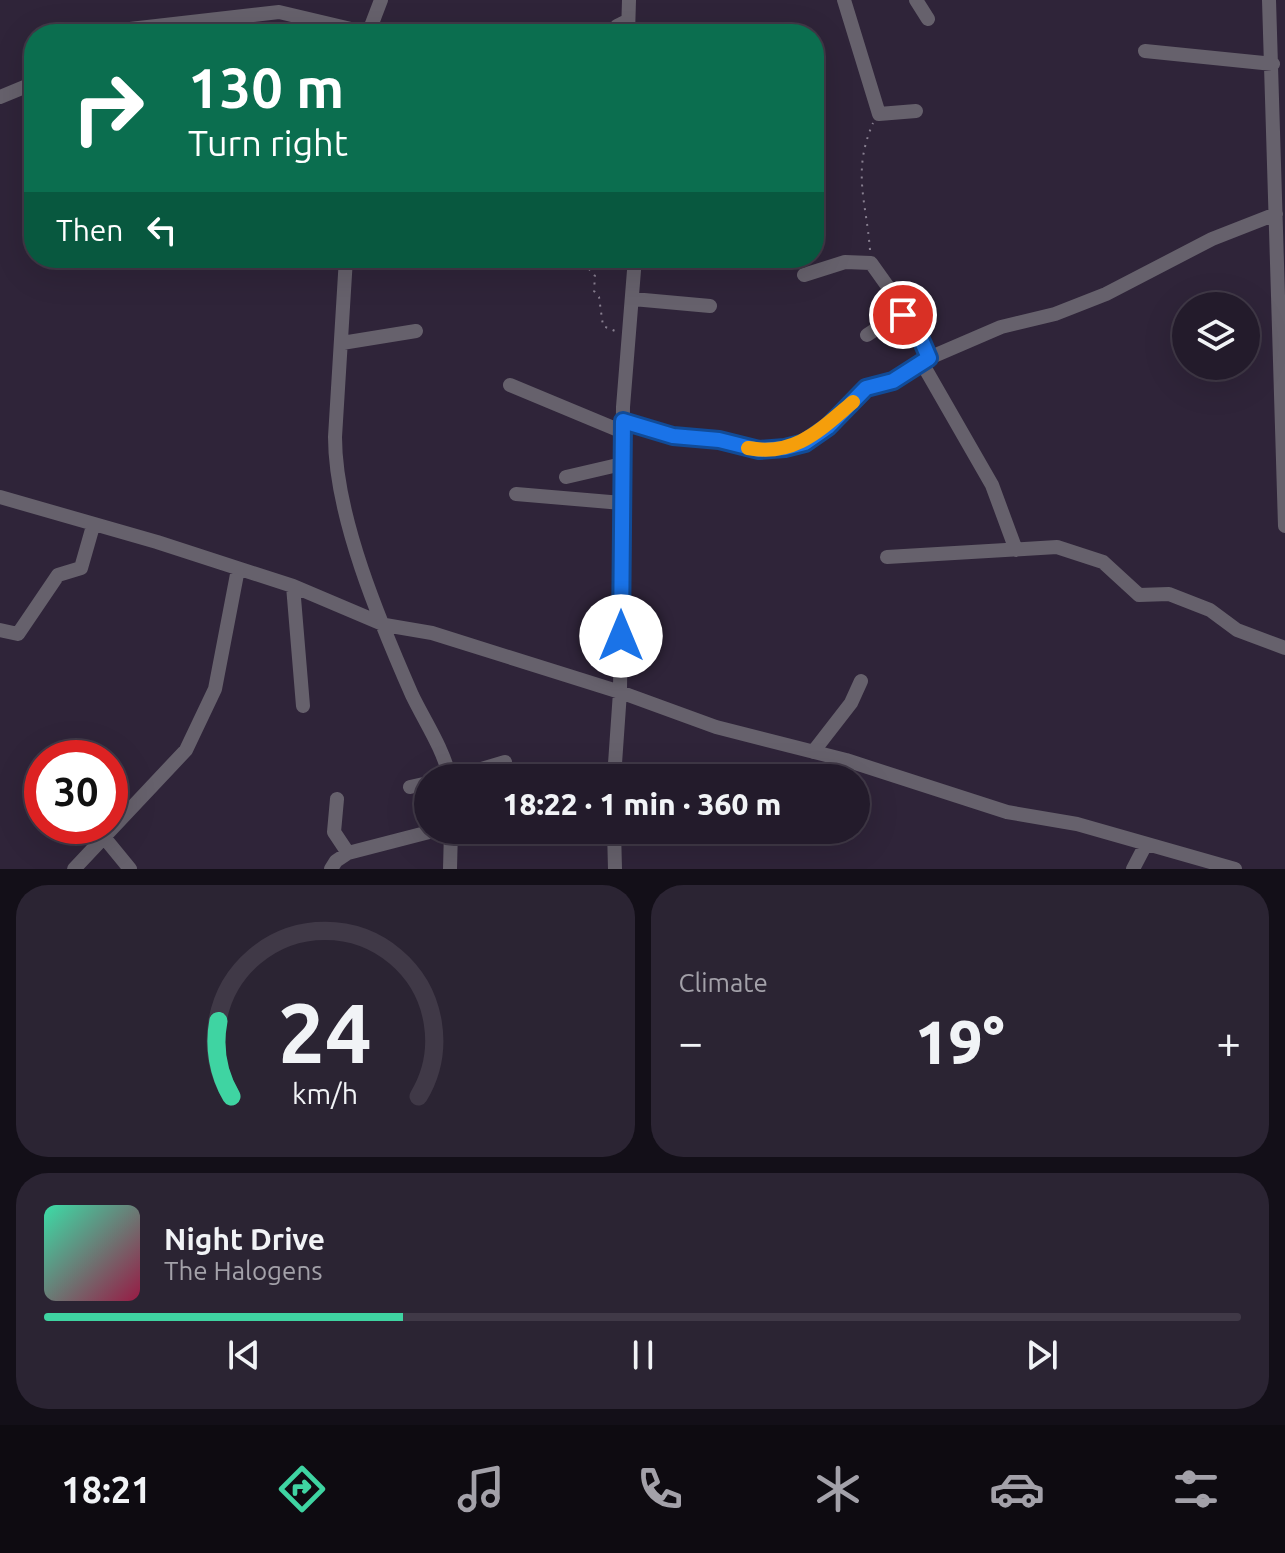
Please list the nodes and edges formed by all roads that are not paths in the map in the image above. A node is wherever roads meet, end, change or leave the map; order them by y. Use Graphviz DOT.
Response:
graph roads {
  1 [pos="381,0"];
  2 [pos="629,0"];
  3 [pos="844,0"];
  4 [pos="916,0"];
  5 [pos="1269,0"];
  6 [pos="278,6"];
  7 [pos="928,19"];
  8 [pos="162,24"];
  9 [pos="336,24"];
  10 [pos="372,24"];
  11 [pos="628,24"];
  12 [pos="1145,51"];
  13 [pos="1273,64"];
  14 [pos="24,87"];
  15 [pos="0,97"];
  16 [pos="916,111"];
  17 [pos="1276,214"];
  18 [pos="1281,236"];
  19 [pos="346,268"];
  20 [pos="635,268"];
  21 [pos="804,275"];
  22 [pos="633,299"];
  23 [pos="710,306"];
  24 [pos="908,315"];
  25 [pos="416,331"];
  26 [pos="867,335"];
  27 [pos="342,343"];
  28 [pos="1283,345"];
  29 [pos="926,361"];
  30 [pos="510,385"];
  31 [pos="623,427"];
  32 [pos="622,464"];
  33 [pos="566,477"];
  34 [pos="516,494"];
  35 [pos="0,497"];
  36 [pos="622,503"];
  37 [pos="93,526"];
  38 [pos="1285,526"];
  39 [pos="1016,550"];
  40 [pos="887,557"];
  41 [pos="238,569"];
  42 [pos="293,586"];
  43 [pos="385,625"];
  44 [pos="0,630"];
  45 [pos="1285,648"];
  46 [pos="861,681"];
  47 [pos="620,692"];
  48 [pos="303,706"];
  49 [pos="813,752"];
  50 [pos="505,762"];
  51 [pos="444,764"];
  52 [pos="498,764"];
  53 [pos="615,764"];
  54 [pos="414,786"];
  55 [pos="410,787"];
  56 [pos="337,799"];
  57 [pos="128,810"];
  58 [pos="414,836"];
  59 [pos="96,844"];
  60 [pos="110,844"];
  61 [pos="451,844"];
  62 [pos="614,844"];
  63 [pos="1146,844"];
  64 [pos="348,853"];
  65 [pos="74,869"];
  66 [pos="130,869"];
  67 [pos="331,869"];
  68 [pos="450,869"];
  69 [pos="615,869"];
  70 [pos="1133,869"];
  71 [pos="1235,869"];
  1 -- 10 [label="street"];
  2 -- 11 [label="street"];
  3 -- 16 [label="street"];
  4 -- 7 [label="street"];
  5 -- 13 [label="street"];
  6 -- 8 [label="street"];
  6 -- 9 [label="street"];
  12 -- 13 [label="street"];
  13 -- 17 [label="street"];
  14 -- 15 [label="street"];
  17 -- 18 [label="street"];
  17 -- 29 [label="street"];
  18 -- 28 [label="street"];
  19 -- 27 [label="street"];
  20 -- 22 [label="street"];
  21 -- 24 [label="street"];
  22 -- 23 [label="street"];
  22 -- 31 [label="street"];
  24 -- 26 [label="street"];
  24 -- 29 [label="street"];
  25 -- 27 [label="street"];
  27 -- 43 [label="street"];
  28 -- 38 [label="street"];
  29 -- 31 [label="street"];
  29 -- 39 [label="street"];
  30 -- 31 [label="street"];
  31 -- 32 [label="street"];
  32 -- 33 [label="street"];
  32 -- 36 [label="street"];
  34 -- 36 [label="street"];
  35 -- 37 [label="street"];
  36 -- 47 [label="street"];
  37 -- 41 [label="street"];
  37 -- 44 [label="street"];
  39 -- 40 [label="street"];
  39 -- 45 [label="street"];
  41 -- 42 [label="street"];
  41 -- 57 [label="street"];
  42 -- 43 [label="street"];
  42 -- 48 [label="street"];
  43 -- 47 [label="street"];
  43 -- 51 [label="street"];
  46 -- 49 [label="street"];
  47 -- 49 [label="street"];
  47 -- 53 [label="street"];
  49 -- 63 [label="street"];
  50 -- 52 [label="street"];
  54 -- 55 [label="street"];
  56 -- 64 [label="street"];
  58 -- 64 [label="street"];
  59 -- 65 [label="street"];
  60 -- 66 [label="street"];
  61 -- 68 [label="street"];
  62 -- 69 [label="street"];
  63 -- 70 [label="street"];
  63 -- 71 [label="street"];
  64 -- 67 [label="street"];
}
